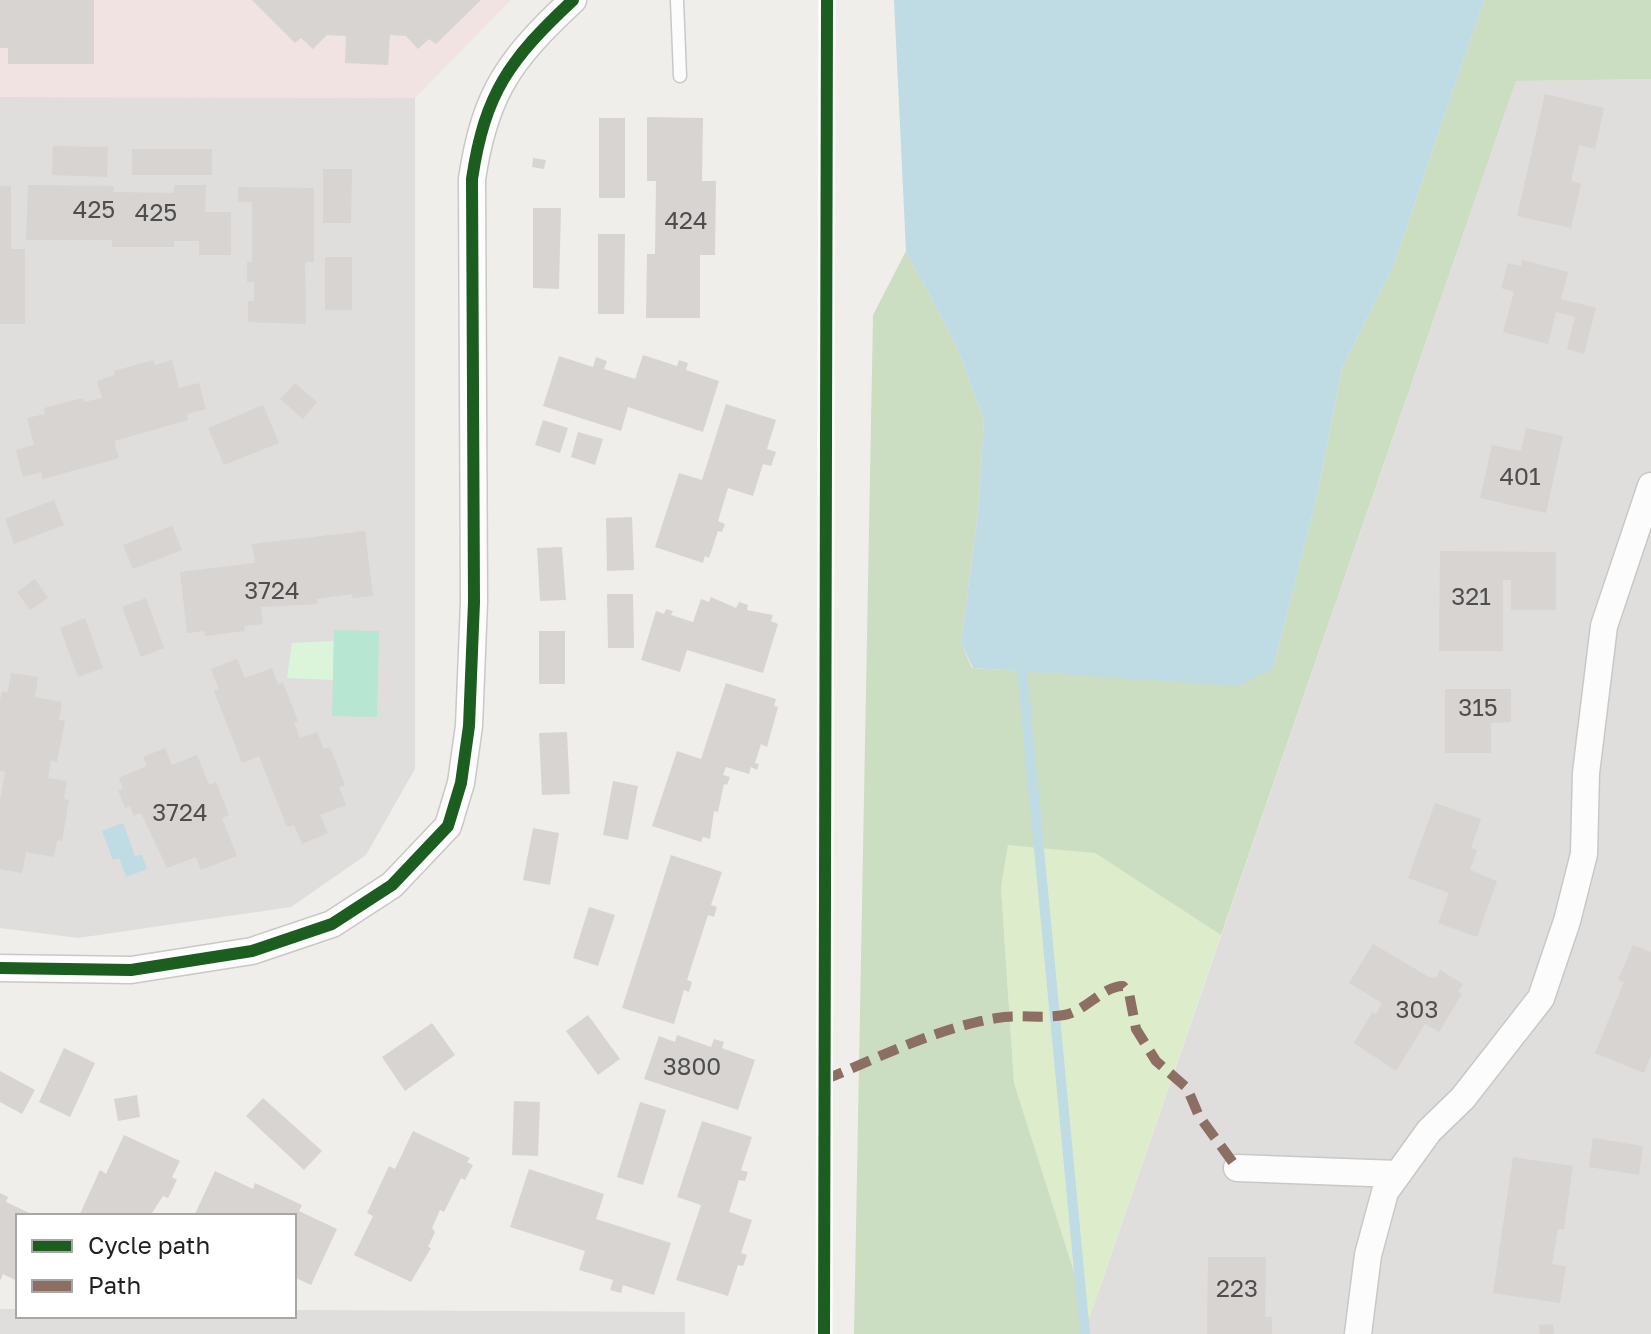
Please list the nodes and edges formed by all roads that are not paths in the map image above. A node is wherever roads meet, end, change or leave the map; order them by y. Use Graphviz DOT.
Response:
graph roads {
  1 [pos="573,0"];
  2 [pos="677,0"];
  3 [pos="680,76"];
  4 [pos="1651,486"];
  5 [pos="0,968"];
  6 [pos="1237,1168"];
  7 [pos="1397,1174"];
  8 [pos="1358,1334"];
  1 -- 5 [label="street"];
  2 -- 3 [label="lane"];
  4 -- 7 [label="street"];
  6 -- 7 [label="street"];
  7 -- 8 [label="street"];
}
